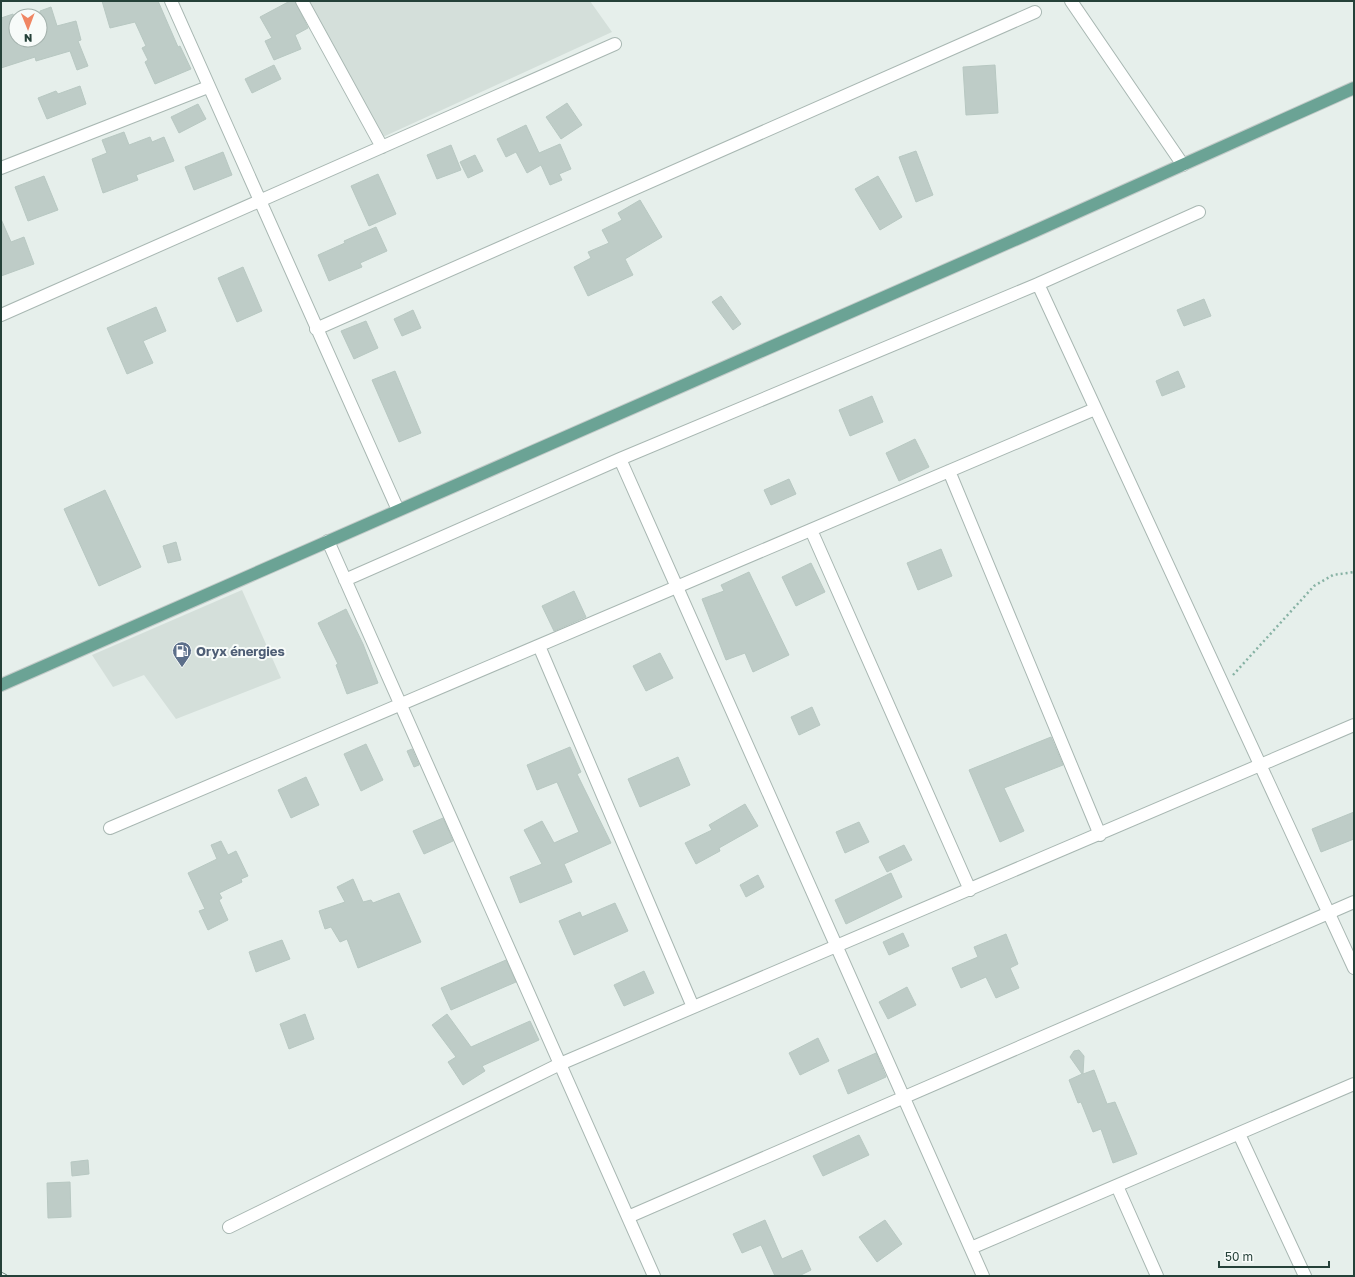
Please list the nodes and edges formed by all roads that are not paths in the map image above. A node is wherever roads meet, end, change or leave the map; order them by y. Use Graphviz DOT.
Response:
graph roads {
  1 [pos="171,1"];
  2 [pos="302,1"];
  3 [pos="1071,1"];
  4 [pos="1035,12"];
  5 [pos="615,44"];
  6 [pos="208,87"];
  7 [pos="1354,88"];
  8 [pos="382,147"];
  9 [pos="1183,165"];
  10 [pos="1,168"];
  11 [pos="259,201"];
  12 [pos="1199,212"];
  13 [pos="1038,284"];
  14 [pos="1,316"];
  15 [pos="316,329"];
  16 [pos="1096,409"];
  17 [pos="620,459"];
  18 [pos="949,471"];
  19 [pos="398,510"];
  20 [pos="811,530"];
  21 [pos="328,541"];
  22 [pos="345,580"];
  23 [pos="677,587"];
  24 [pos="539,646"];
  25 [pos="1,686"];
  26 [pos="400,705"];
  27 [pos="1354,725"];
  28 [pos="1261,766"];
  29 [pos="110,828"];
  30 [pos="1100,835"];
  31 [pos="970,890"];
  32 [pos="1354,902"];
  33 [pos="1329,913"];
  34 [pos="836,946"];
  35 [pos="1354,968"];
  36 [pos="693,1008"];
  37 [pos="560,1064"];
  38 [pos="1354,1084"];
  39 [pos="904,1098"];
  40 [pos="1239,1134"];
  41 [pos="1117,1186"];
  42 [pos="628,1218"];
  43 [pos="229,1227"];
  44 [pos="971,1248"];
  45 [pos="654,1276"];
  46 [pos="983,1276"];
  47 [pos="1156,1276"];
  48 [pos="1305,1276"];
  1 -- 6 [label="street"];
  2 -- 8 [label="street"];
  3 -- 9 [label="street"];
  4 -- 15 [label="street"];
  5 -- 8 [label="street"];
  6 -- 10 [label="street"];
  6 -- 11 [label="street"];
  7 -- 9 [label="main road"];
  8 -- 11 [label="street"];
  9 -- 19 [label="main road"];
  11 -- 14 [label="street"];
  11 -- 15 [label="street"];
  12 -- 13 [label="street"];
  13 -- 16 [label="street"];
  13 -- 17 [label="street"];
  15 -- 19 [label="street"];
  16 -- 18 [label="street"];
  16 -- 28 [label="street"];
  17 -- 22 [label="street"];
  17 -- 23 [label="street"];
  18 -- 20 [label="street"];
  18 -- 30 [label="street"];
  19 -- 21 [label="main road"];
  20 -- 23 [label="street"];
  20 -- 31 [label="street"];
  21 -- 22 [label="street"];
  21 -- 25 [label="main road"];
  22 -- 26 [label="street"];
  23 -- 24 [label="street"];
  23 -- 34 [label="street"];
  24 -- 26 [label="street"];
  24 -- 36 [label="street"];
  26 -- 29 [label="street"];
  26 -- 37 [label="street"];
  27 -- 28 [label="street"];
  28 -- 30 [label="street"];
  28 -- 33 [label="street"];
  30 -- 31 [label="street"];
  31 -- 34 [label="street"];
  32 -- 33 [label="street"];
  33 -- 35 [label="street"];
  33 -- 39 [label="street"];
  34 -- 36 [label="street"];
  34 -- 39 [label="street"];
  36 -- 37 [label="street"];
  37 -- 42 [label="street"];
  37 -- 43 [label="street"];
  38 -- 40 [label="street"];
  39 -- 42 [label="street"];
  39 -- 44 [label="street"];
  40 -- 41 [label="street"];
  40 -- 48 [label="street"];
  41 -- 44 [label="street"];
  41 -- 47 [label="street"];
  42 -- 45 [label="street"];
  44 -- 46 [label="street"];
}
